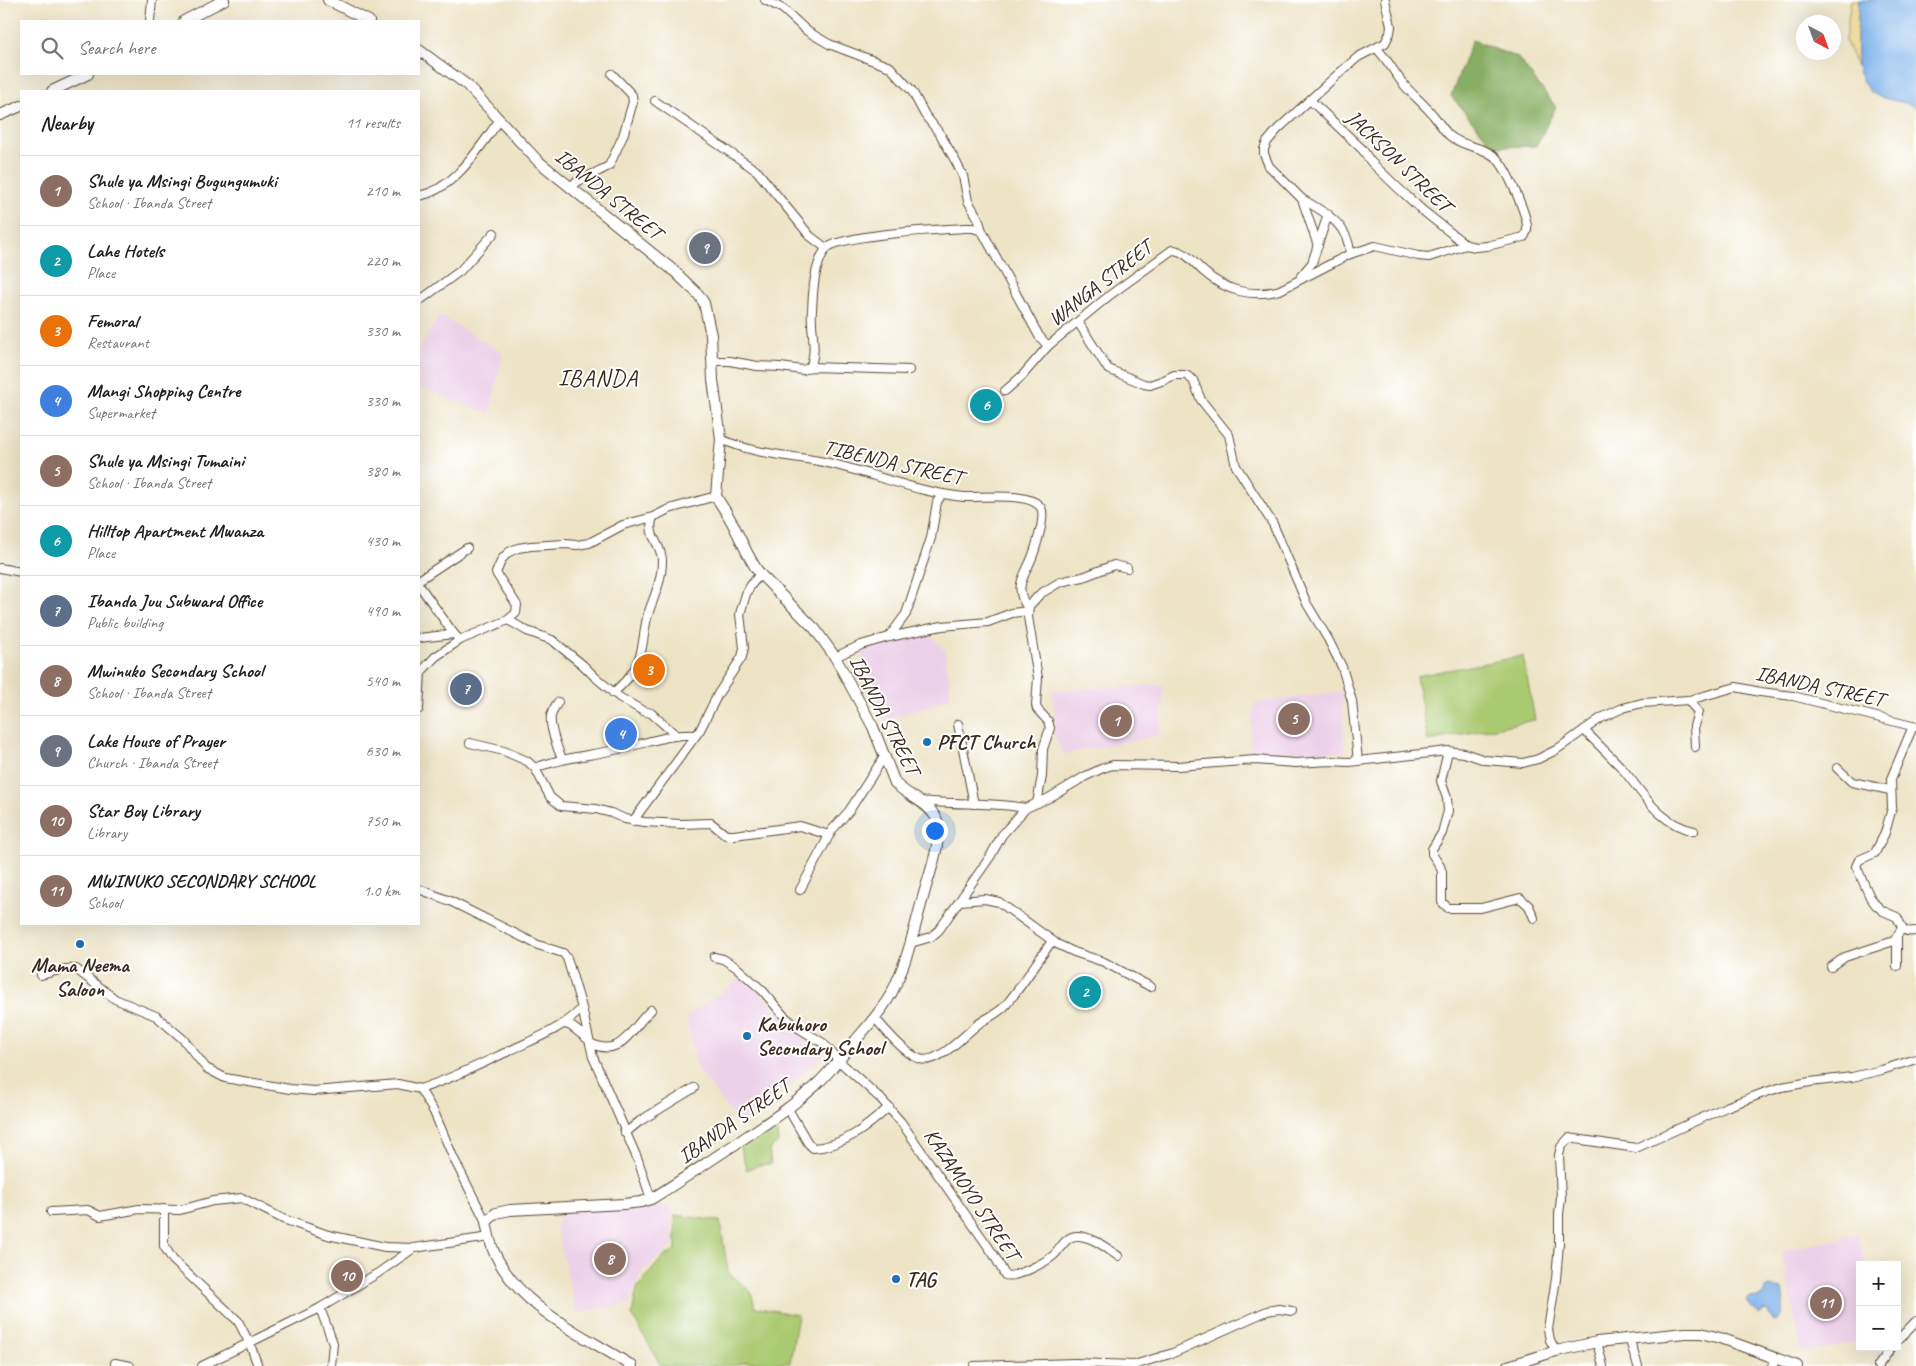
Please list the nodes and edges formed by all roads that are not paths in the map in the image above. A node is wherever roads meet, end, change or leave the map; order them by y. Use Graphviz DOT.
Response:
graph roads {
  1 [pos="152,0"];
  2 [pos="224,0"];
  3 [pos="328,0"];
  4 [pos="765,0"];
  5 [pos="1385,0"];
  6 [pos="150,20"];
  7 [pos="186,20"];
  8 [pos="367,20"];
  9 [pos="1376,48"];
  10 [pos="420,51"];
  11 [pos="612,74"];
  12 [pos="86,75"];
  13 [pos="54,90"];
  14 [pos="1310,100"];
  15 [pos="655,101"];
  16 [pos="20,106"];
  17 [pos="0,115"];
  18 [pos="499,121"];
  19 [pos="569,186"];
  20 [pos="420,196"];
  21 [pos="1302,199"];
  22 [pos="1328,214"];
  23 [pos="982,231"];
  24 [pos="494,233"];
  25 [pos="1466,245"];
  26 [pos="1318,246"];
  27 [pos="826,248"];
  28 [pos="1350,254"];
  29 [pos="1296,280"];
  30 [pos="420,300"];
  31 [pos="1078,322"];
  32 [pos="1048,346"];
  33 [pos="713,361"];
  34 [pos="810,367"];
  35 [pos="909,370"];
  36 [pos="1005,391"];
  37 [pos="721,439"];
  38 [pos="942,494"];
  39 [pos="716,496"];
  40 [pos="653,517"];
  41 [pos="467,548"];
  42 [pos="0,568"];
  43 [pos="1127,568"];
  44 [pos="20,572"];
  45 [pos="760,574"];
  46 [pos="420,579"];
  47 [pos="420,586"];
  48 [pos="1028,609"];
  49 [pos="508,620"];
  50 [pos="457,637"];
  51 [pos="889,637"];
  52 [pos="420,638"];
  53 [pos="835,657"];
  54 [pos="420,670"];
  55 [pos="613,693"];
  56 [pos="1688,700"];
  57 [pos="558,702"];
  58 [pos="958,724"];
  59 [pos="1914,726"];
  60 [pos="1584,730"];
  61 [pos="696,735"];
  62 [pos="677,736"];
  63 [pos="470,743"];
  64 [pos="1695,747"];
  65 [pos="1448,750"];
  66 [pos="562,759"];
  67 [pos="885,759"];
  68 [pos="1358,761"];
  69 [pos="535,768"];
  70 [pos="1837,768"];
  71 [pos="1893,774"];
  72 [pos="1880,788"];
  73 [pos="1890,790"];
  74 [pos="921,801"];
  75 [pos="1037,803"];
  76 [pos="974,804"];
  77 [pos="1026,808"];
  78 [pos="633,821"];
  79 [pos="1694,831"];
  80 [pos="830,835"];
  81 [pos="420,889"];
  82 [pos="800,890"];
  83 [pos="960,900"];
  84 [pos="1534,918"];
  85 [pos="1902,928"];
  86 [pos="1916,931"];
  87 [pos="1897,939"];
  88 [pos="1052,941"];
  89 [pos="911,943"];
  90 [pos="714,956"];
  91 [pos="1898,966"];
  92 [pos="1831,967"];
  93 [pos="41,975"];
  94 [pos="1151,987"];
  95 [pos="582,1008"];
  96 [pos="652,1010"];
  97 [pos="875,1018"];
  98 [pos="565,1024"];
  99 [pos="589,1041"];
  100 [pos="1916,1059"];
  101 [pos="839,1061"];
  102 [pos="694,1088"];
  103 [pos="420,1089"];
  104 [pos="889,1107"];
  105 [pos="788,1109"];
  106 [pos="625,1133"];
  107 [pos="651,1199"];
  108 [pos="164,1209"];
  109 [pos="51,1212"];
  110 [pos="486,1222"];
  111 [pos="490,1237"];
  112 [pos="414,1248"];
  113 [pos="1118,1256"];
  114 [pos="320,1308"];
  115 [pos="1292,1311"];
  116 [pos="1916,1321"];
  117 [pos="1901,1337"];
  118 [pos="1629,1338"];
  119 [pos="1597,1342"];
  120 [pos="250,1344"];
  121 [pos="1556,1351"];
  122 [pos="1889,1351"];
  123 [pos="115,1363"];
  124 [pos="1774,1363"];
  125 [pos="130,1366"];
  126 [pos="202,1366"];
  127 [pos="258,1366"];
  128 [pos="331,1366"];
  129 [pos="632,1366"];
  130 [pos="974,1366"];
  131 [pos="1508,1366"];
  132 [pos="1603,1366"];
  133 [pos="1638,1366"];
  134 [pos="1797,1366"];
  135 [pos="1878,1366"];
  1 -- 6 [label="street"];
  2 -- 7 [label="street"];
  3 -- 8 [label="street"];
  4 -- 23 [label="street, WANGA STREET"];
  5 -- 9 [label="street"];
  9 -- 14 [label="street"];
  9 -- 25 [label="street, WANGA STREET"];
  10 -- 18 [label="street, IBANDA STREET"];
  11 -- 19 [label="street"];
  12 -- 13 [label="street"];
  14 -- 21 [label="street"];
  14 -- 25 [label="street, JACKSON STREET"];
  15 -- 27 [label="street"];
  16 -- 17 [label="street"];
  18 -- 19 [label="street, IBANDA STREET"];
  18 -- 20 [label="street"];
  19 -- 33 [label="street, IBANDA STREET"];
  21 -- 22 [label="street"];
  21 -- 26 [label="street"];
  22 -- 26 [label="street"];
  22 -- 28 [label="street"];
  23 -- 27 [label="street"];
  23 -- 32 [label="street, WANGA STREET"];
  24 -- 30 [label="street"];
  25 -- 28 [label="street, WANGA STREET"];
  26 -- 29 [label="street"];
  27 -- 34 [label="street"];
  28 -- 29 [label="street, WANGA STREET"];
  29 -- 31 [label="street, WANGA STREET"];
  31 -- 32 [label="street, WANGA STREET"];
  31 -- 68 [label="street"];
  32 -- 36 [label="street"];
  33 -- 34 [label="street"];
  33 -- 37 [label="street, IBANDA STREET"];
  34 -- 35 [label="street"];
  37 -- 38 [label="street, TIBENDA STREET"];
  37 -- 39 [label="street, IBANDA STREET"];
  38 -- 48 [label="street, TIBENDA STREET"];
  38 -- 51 [label="street"];
  39 -- 40 [label="street"];
  39 -- 45 [label="street, IBANDA STREET"];
  40 -- 49 [label="street"];
  40 -- 55 [label="street"];
  41 -- 46 [label="street"];
  42 -- 44 [label="street"];
  43 -- 48 [label="street"];
  45 -- 53 [label="street, IBANDA STREET"];
  45 -- 61 [label="street"];
  47 -- 50 [label="street"];
  48 -- 51 [label="street"];
  48 -- 75 [label="street"];
  49 -- 50 [label="street"];
  49 -- 55 [label="street"];
  50 -- 52 [label="street"];
  50 -- 54 [label="street"];
  51 -- 53 [label="street"];
  53 -- 67 [label="street, IBANDA STREET"];
  55 -- 62 [label="street"];
  56 -- 59 [label="street, IBANDA STREET"];
  56 -- 60 [label="street, IBANDA STREET"];
  56 -- 64 [label="street"];
  57 -- 66 [label="street"];
  58 -- 76 [label="street"];
  59 -- 71 [label="street"];
  60 -- 65 [label="street, IBANDA STREET"];
  60 -- 79 [label="street"];
  61 -- 62 [label="street"];
  61 -- 78 [label="street"];
  62 -- 66 [label="street"];
  63 -- 69 [label="street"];
  65 -- 68 [label="street, IBANDA STREET"];
  65 -- 84 [label="street"];
  66 -- 69 [label="street"];
  67 -- 74 [label="street, IBANDA STREET"];
  67 -- 80 [label="street"];
  68 -- 75 [label="street, IBANDA STREET"];
  69 -- 78 [label="street"];
  70 -- 72 [label="street"];
  71 -- 72 [label="street"];
  71 -- 73 [label="street"];
  72 -- 73 [label="street"];
  73 -- 85 [label="street"];
  74 -- 76 [label="street"];
  74 -- 89 [label="street, IBANDA STREET"];
  75 -- 77 [label="street, IBANDA STREET"];
  76 -- 77 [label="street"];
  77 -- 83 [label="street"];
  78 -- 80 [label="street"];
  80 -- 82 [label="street"];
  81 -- 95 [label="street"];
  83 -- 88 [label="street"];
  83 -- 89 [label="street"];
  85 -- 86 [label="street"];
  85 -- 87 [label="street"];
  87 -- 91 [label="street"];
  87 -- 92 [label="street"];
  88 -- 94 [label="street"];
  88 -- 97 [label="street"];
  89 -- 97 [label="street, IBANDA STREET"];
  90 -- 101 [label="street, KAZAMOYO STREET"];
  93 -- 103 [label="street"];
  95 -- 98 [label="street"];
  95 -- 99 [label="street"];
  96 -- 99 [label="street"];
  97 -- 101 [label="street, IBANDA STREET"];
  98 -- 99 [label="street"];
  98 -- 103 [label="street"];
  99 -- 106 [label="street"];
  100 -- 121 [label="street"];
  101 -- 104 [label="street, KAZAMOYO STREET"];
  101 -- 105 [label="street, IBANDA STREET"];
  102 -- 106 [label="street"];
  103 -- 110 [label="street"];
  104 -- 105 [label="street"];
  104 -- 113 [label="street, KAZAMOYO STREET"];
  105 -- 107 [label="street, IBANDA STREET"];
  106 -- 107 [label="street"];
  107 -- 110 [label="street, IBANDA STREET"];
  108 -- 109 [label="street"];
  108 -- 112 [label="street"];
  108 -- 120 [label="street"];
  110 -- 111 [label="street"];
  111 -- 112 [label="street"];
  111 -- 129 [label="street"];
  112 -- 114 [label="street"];
  114 -- 120 [label="street"];
  114 -- 128 [label="street"];
  115 -- 130 [label="street"];
  116 -- 117 [label="street"];
  118 -- 119 [label="street"];
  118 -- 124 [label="street"];
  118 -- 133 [label="street"];
  119 -- 121 [label="street"];
  119 -- 132 [label="street"];
  120 -- 126 [label="street"];
  120 -- 127 [label="street"];
  121 -- 131 [label="street"];
  122 -- 135 [label="street"];
  123 -- 125 [label="street"];
  124 -- 134 [label="street"];
}
